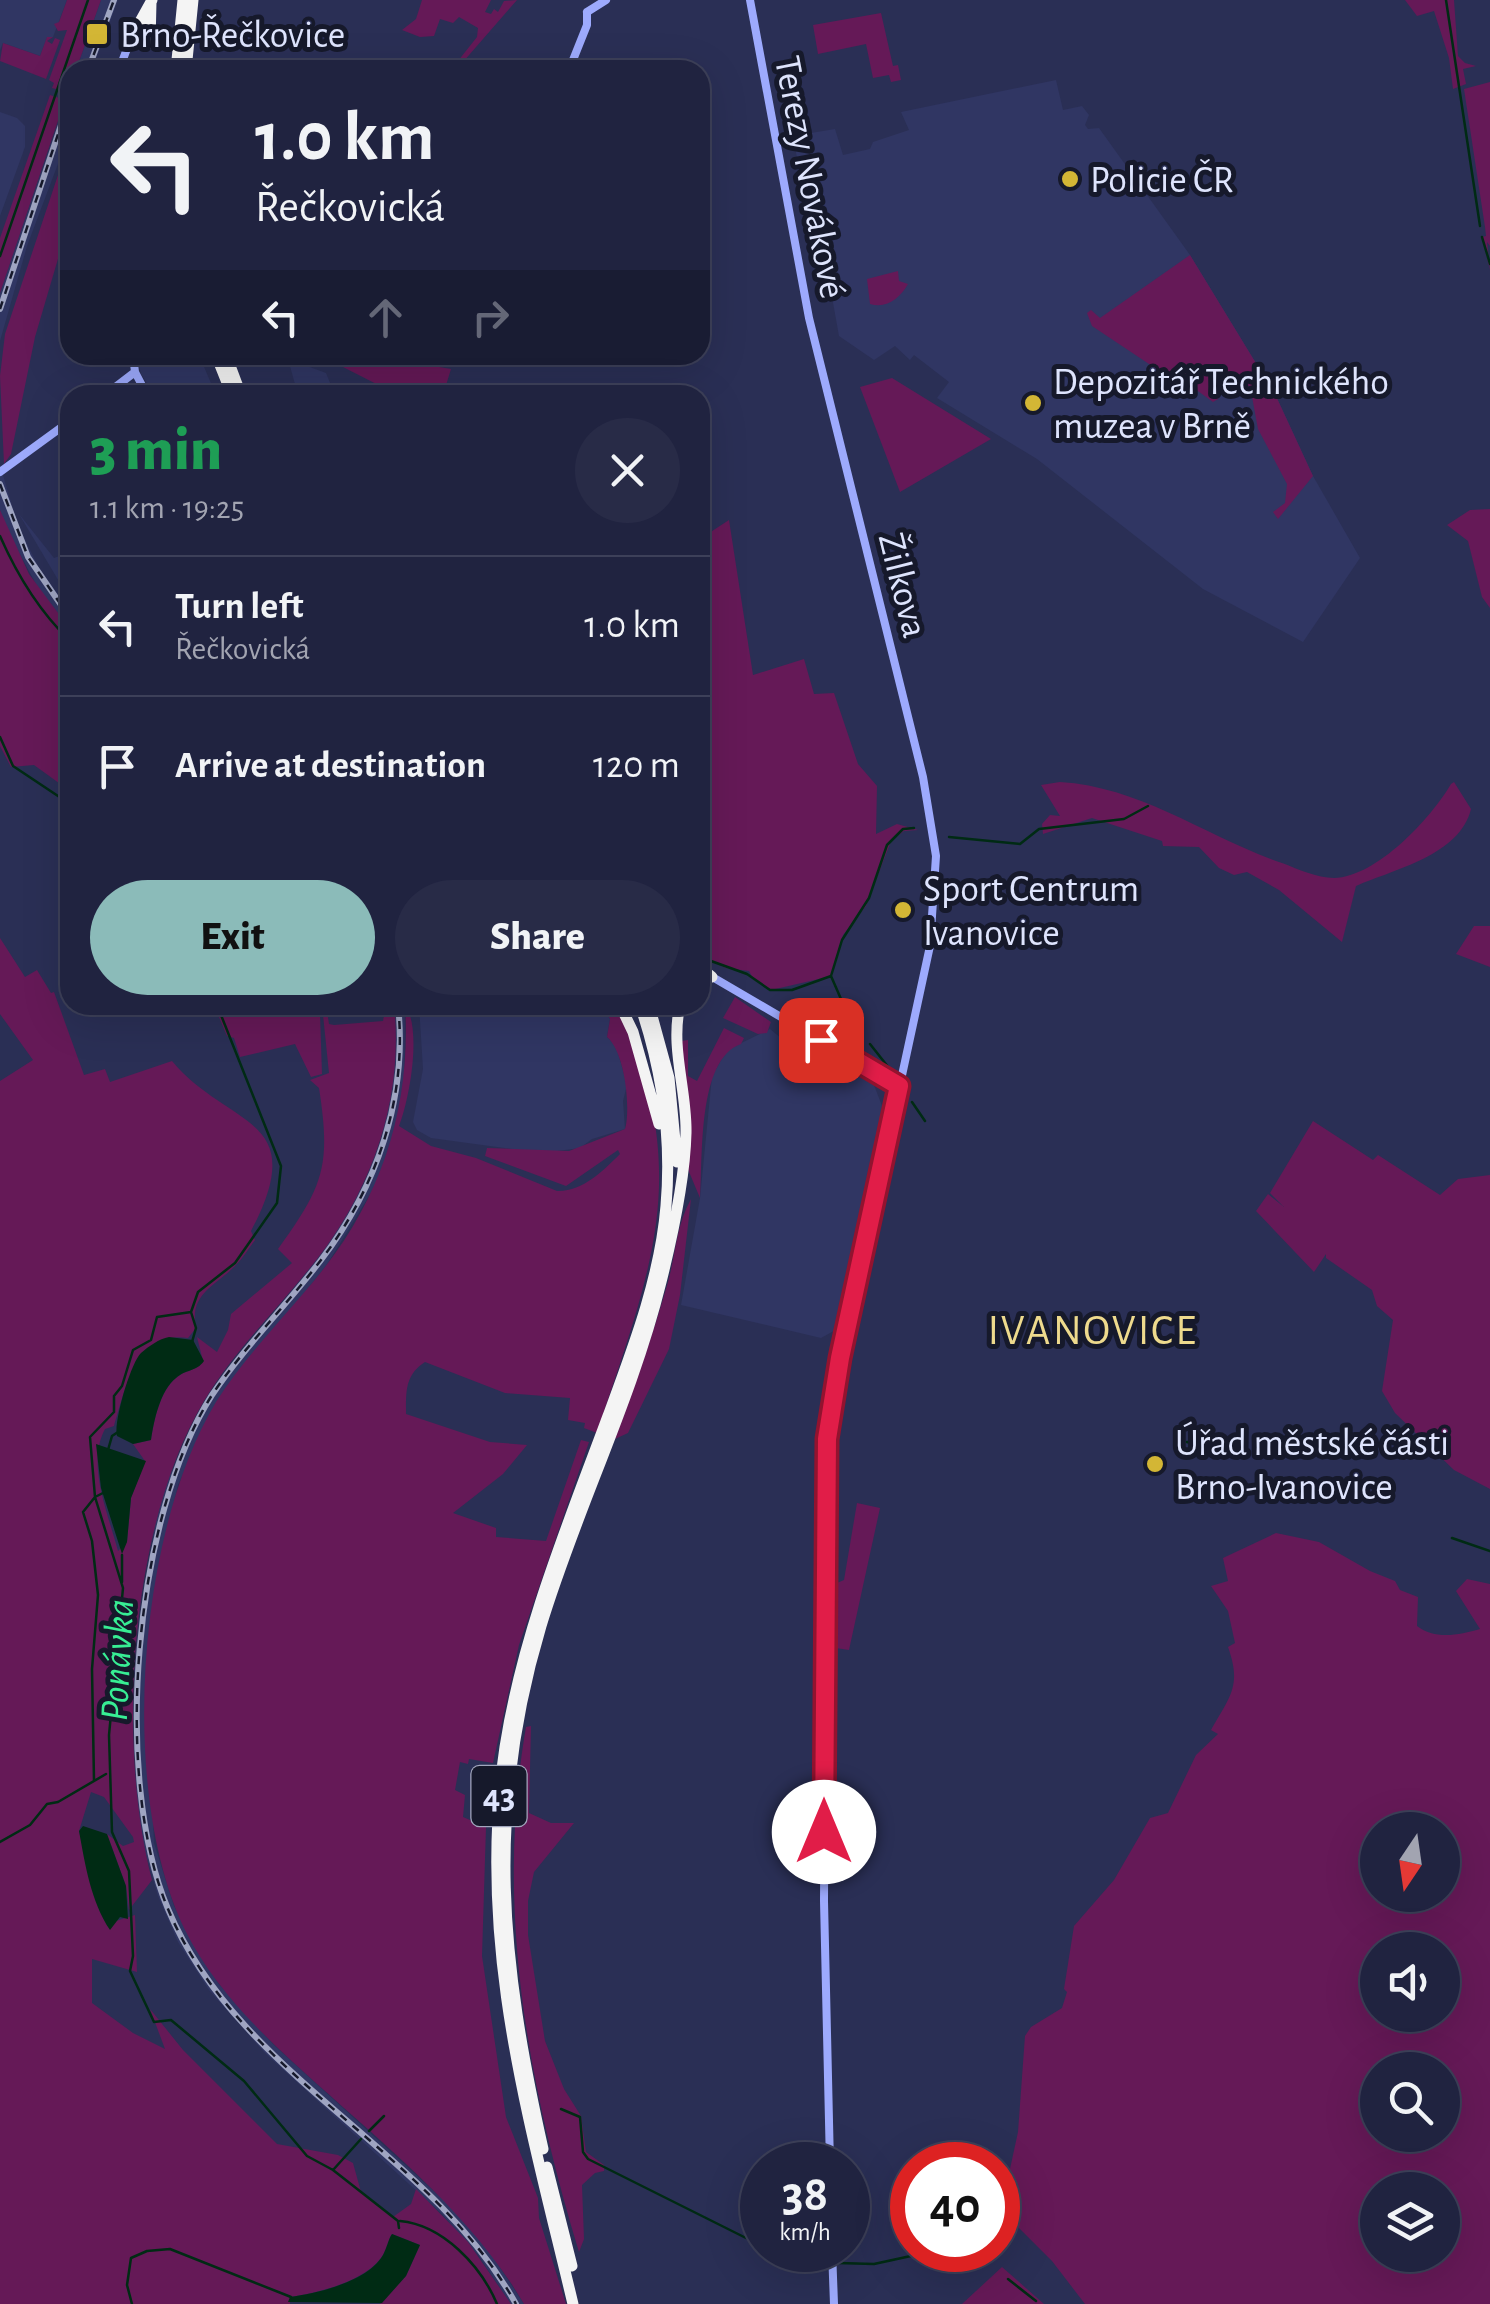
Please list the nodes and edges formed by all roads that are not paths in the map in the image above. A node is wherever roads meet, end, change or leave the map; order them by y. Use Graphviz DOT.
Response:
graph roads {
  1 [pos="184,0"];
  2 [pos="193,0"];
  3 [pos="582,0"];
  4 [pos="606,0"];
  5 [pos="750,0"];
  6 [pos="151,1"];
  7 [pos="587,12"];
  8 [pos="130,38"];
  9 [pos="150,43"];
  10 [pos="122,60"];
  11 [pos="177,60"];
  12 [pos="187,60"];
  13 [pos="573,60"];
  14 [pos="819,363"];
  15 [pos="134,365"];
  16 [pos="135,372"];
  17 [pos="118,385"];
  18 [pos="142,385"];
  19 [pos="60,429"];
  20 [pos="0,472"];
  21 [pos="710,977"];
  22 [pos="624,1015"];
  23 [pos="642,1015"];
  24 [pos="652,1015"];
  25 [pos="679,1015"];
  26 [pos="899,1086"];
  27 [pos="668,1178"];
  28 [pos="673,1222"];
  29 [pos="830,2142"];
  30 [pos="833,2272"];
  31 [pos="573,2304"];
  32 [pos="581,2304"];
  33 [pos="834,2304"];
  1 -- 11 [label="highway"];
  2 -- 12 [label="highway"];
  3 -- 7 [label="street"];
  4 -- 7 [label="street"];
  5 -- 14 [label="street, Terezy Novákové"];
  6 -- 8 [label="highway"];
  6 -- 9 [label="highway"];
  7 -- 13 [label="street"];
  8 -- 10 [label="street"];
  14 -- 26 [label="street, Žilkova"];
  15 -- 16 [label="street"];
  16 -- 17 [label="street"];
  16 -- 18 [label="street"];
  19 -- 20 [label="street"];
  21 -- 26 [label="street"];
  22 -- 27 [label="highway"];
  23 -- 27 [label="highway, 43"];
  24 -- 28 [label="highway, 43"];
  25 -- 28 [label="highway"];
  26 -- 29 [label="street, Žilkova"];
  27 -- 31 [label="highway, 43"];
  28 -- 32 [label="highway, 43"];
  30 -- 33 [label="street"];
}
